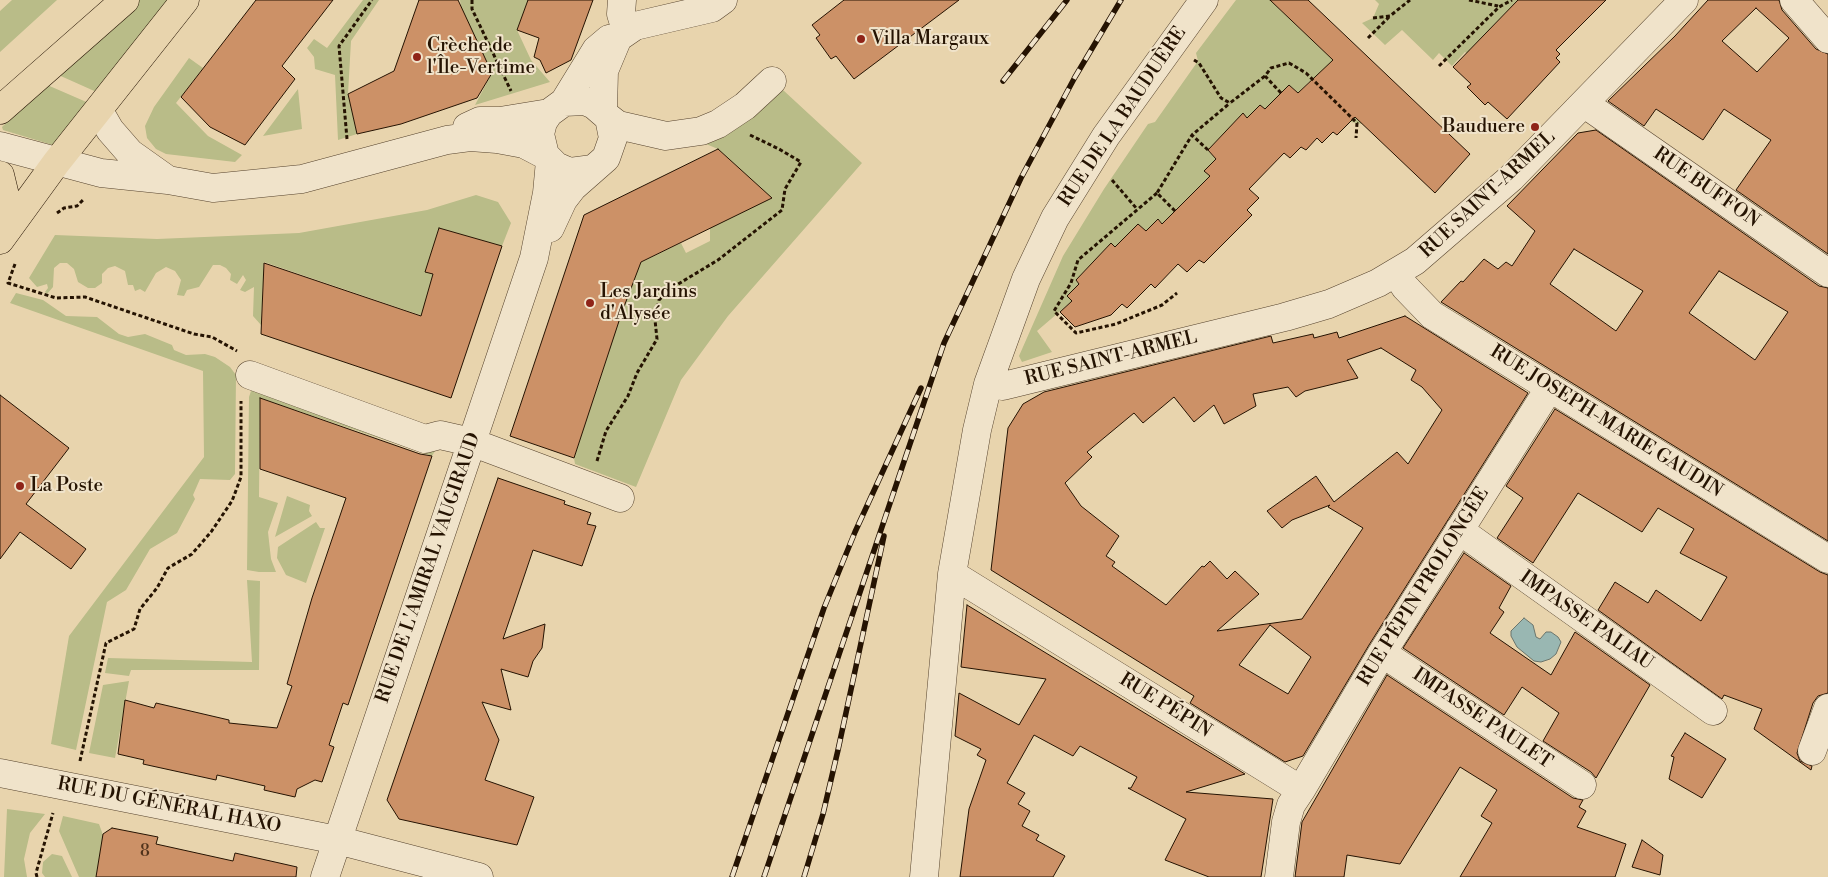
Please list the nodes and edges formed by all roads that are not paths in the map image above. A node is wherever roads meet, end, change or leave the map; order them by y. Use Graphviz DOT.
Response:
graph roads {
  1 [pos="125,0"];
  2 [pos="184,0"];
  3 [pos="622,0"];
  4 [pos="724,0"];
  5 [pos="1204,0"];
  6 [pos="1684,0"];
  7 [pos="1794,0"];
  8 [pos="1826,33"];
  9 [pos="623,34"];
  10 [pos="772,81"];
  11 [pos="1585,104"];
  12 [pos="557,107"];
  13 [pos="0,110"];
  14 [pos="98,111"];
  15 [pos="606,115"];
  16 [pos="666,136"];
  17 [pos="447,140"];
  18 [pos="0,146"];
  19 [pos="547,158"];
  20 [pos="56,162"];
  21 [pos="599,164"];
  22 [pos="0,175"];
  23 [pos="168,180"];
  24 [pos="0,238"];
  25 [pos="534,258"];
  26 [pos="1396,273"];
  27 [pos="1828,273"];
  28 [pos="250,375"];
  29 [pos="988,384"];
  30 [pos="1550,387"];
  31 [pos="471,442"];
  32 [pos="620,498"];
  33 [pos="1459,530"];
  34 [pos="1828,559"];
  35 [pos="952,574"];
  36 [pos="1382,653"];
  37 [pos="1828,708"];
  38 [pos="1713,711"];
  39 [pos="1812,751"];
  40 [pos="0,773"];
  41 [pos="1582,785"];
  42 [pos="1301,790"];
  43 [pos="337,840"];
  44 [pos="325,877"];
  45 [pos="479,877"];
  46 [pos="924,877"];
  47 [pos="1279,877"];
  1 -- 13 [label="main road"];
  2 -- 14 [label="main road"];
  3 -- 9 [label="street"];
  4 -- 9 [label="street"];
  5 -- 29 [label="street, RUE DE LA BAUDUÈRE"];
  6 -- 11 [label="street, RUE SAINT-ARMEL"];
  7 -- 8 [label="street"];
  9 -- 12 [label="street"];
  9 -- 15 [label="street"];
  10 -- 16 [label="street"];
  11 -- 26 [label="street, RUE SAINT-ARMEL"];
  11 -- 27 [label="street, RUE BUFFON"];
  12 -- 15 [label="street"];
  12 -- 17 [label="street"];
  12 -- 19 [label="street"];
  14 -- 20 [label="main road"];
  14 -- 23 [label="street"];
  15 -- 16 [label="street"];
  15 -- 21 [label="street"];
  16 -- 21 [label="street"];
  17 -- 19 [label="street"];
  17 -- 23 [label="street"];
  18 -- 20 [label="street"];
  19 -- 21 [label="street"];
  19 -- 25 [label="street, RUE DE L'AMIRAL VAUGIRAUD"];
  20 -- 23 [label="street"];
  20 -- 24 [label="main road"];
  21 -- 25 [label="street, RUE DE L'AMIRAL VAUGIRAUD"];
  22 -- 24 [label="main road"];
  25 -- 31 [label="street, RUE DE L'AMIRAL VAUGIRAUD"];
  26 -- 29 [label="street, RUE SAINT-ARMEL"];
  26 -- 30 [label="street, RUE JOSEPH-MARIE GAUDIN"];
  28 -- 31 [label="street"];
  29 -- 35 [label="street, RUE DE LA BAUDUÈRE"];
  30 -- 33 [label="street, RUE PÉPIN PROLONGÉE"];
  30 -- 34 [label="street, RUE JOSEPH-MARIE GAUDIN"];
  31 -- 32 [label="street"];
  31 -- 43 [label="street, RUE DE L'AMIRAL VAUGIRAUD"];
  33 -- 36 [label="street, RUE PÉPIN PROLONGÉE"];
  33 -- 38 [label="street, IMPASSE PALIAU"];
  35 -- 42 [label="street, RUE PÉPIN"];
  35 -- 46 [label="street, RUE DE LA BAUDUÈRE"];
  36 -- 41 [label="street, IMPASSE PAULET"];
  36 -- 42 [label="street, RUE PÉPIN PROLONGÉE"];
  37 -- 39 [label="street"];
  40 -- 43 [label="street, RUE DU GÉNÉRAL HAXO"];
  42 -- 47 [label="street"];
  43 -- 44 [label="street, RUE DE L'AMIRAL VAUGIRAUD"];
  43 -- 45 [label="street, RUE DU GÉNÉRAL HAXO"];
}
